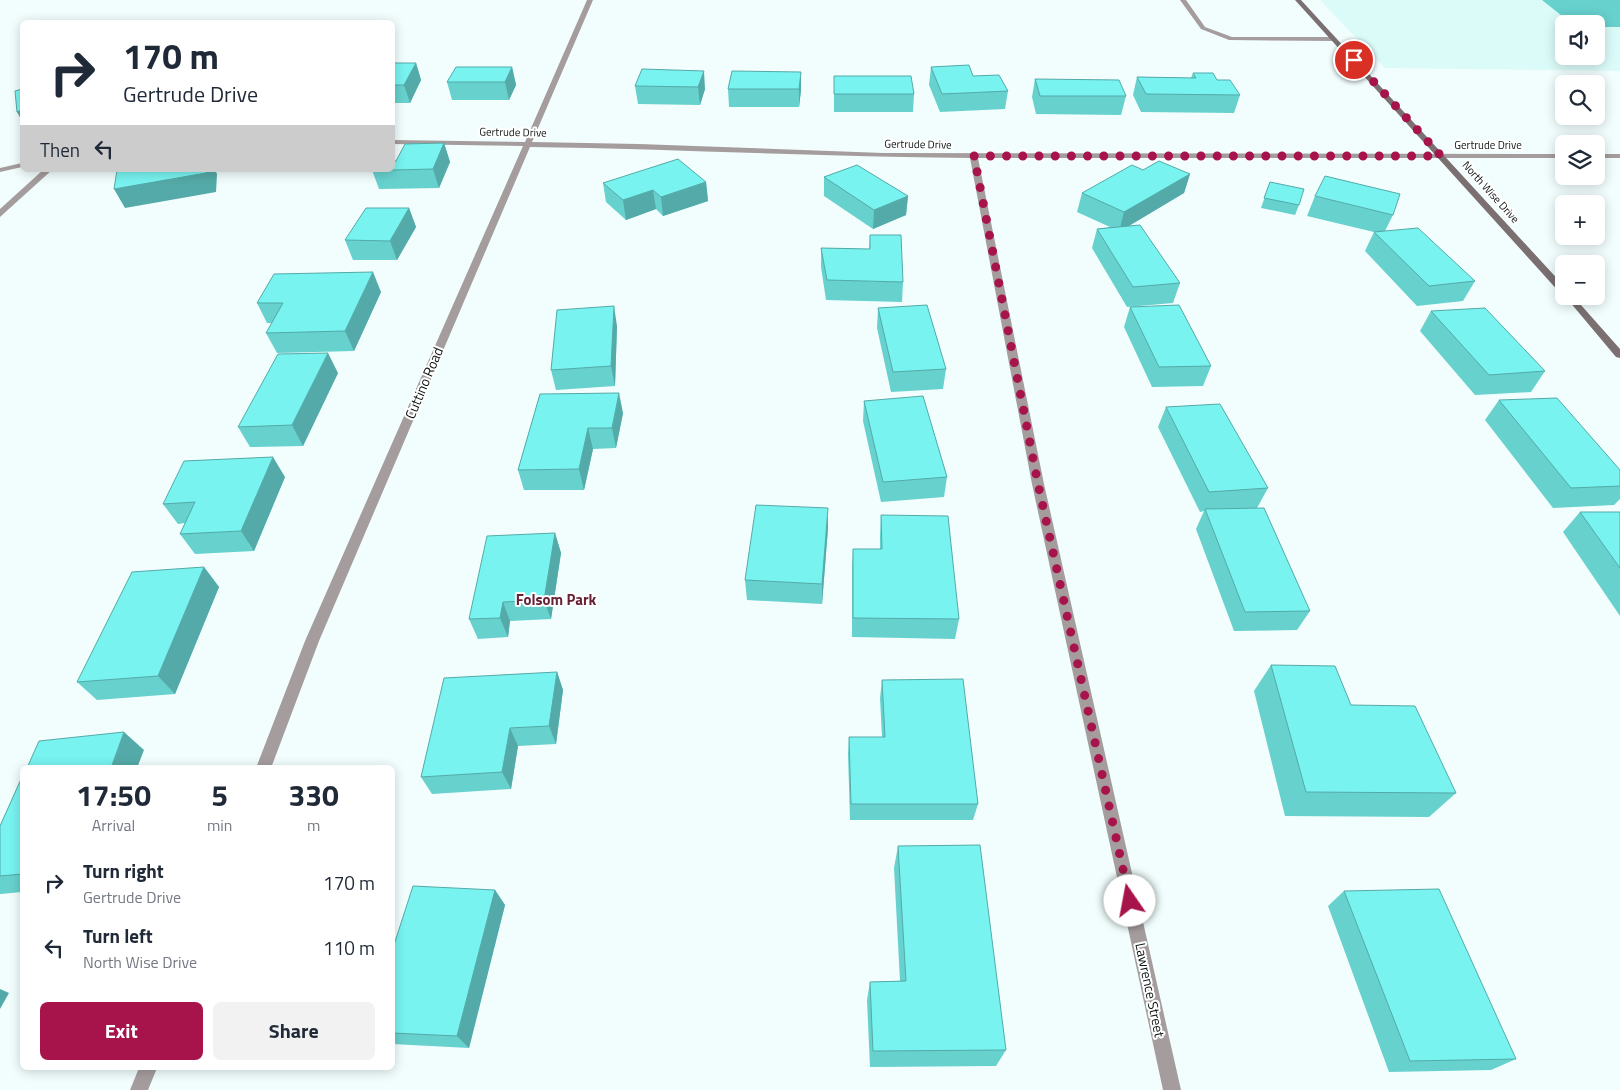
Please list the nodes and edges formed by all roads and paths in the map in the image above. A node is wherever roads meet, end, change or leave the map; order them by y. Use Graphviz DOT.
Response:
graph roads {
  1 [pos="590,0"];
  2 [pos="1183,0"];
  3 [pos="1298,0"];
  4 [pos="1334,39"];
  5 [pos="395,142"];
  6 [pos="528,144"];
  7 [pos="974,156"];
  8 [pos="1441,156"];
  9 [pos="1555,156"];
  10 [pos="1605,156"];
  11 [pos="1620,156"];
  12 [pos="20,165"];
  13 [pos="0,170"];
  14 [pos="46,172"];
  15 [pos="0,214"];
  16 [pos="1555,282"];
  17 [pos="1576,305"];
  18 [pos="1620,355"];
  19 [pos="264,765"];
  20 [pos="147,1070"];
  21 [pos="139,1090"];
  22 [pos="1172,1090"];
  1 -- 6 [label="street, Cuttino Road"];
  2 -- 4 [label="street"];
  3 -- 4 [label="street, North Wise Drive"];
  4 -- 8 [label="street, North Wise Drive"];
  5 -- 6 [label="street, Gertrude Drive"];
  6 -- 7 [label="street, Gertrude Drive"];
  6 -- 19 [label="street, Cuttino Road"];
  7 -- 8 [label="street, Gertrude Drive"];
  7 -- 22 [label="street, Lawrence Street"];
  8 -- 9 [label="street, Gertrude Drive"];
  8 -- 16 [label="street, North Wise Drive"];
  10 -- 11 [label="street"];
  12 -- 13 [label="street"];
  14 -- 15 [label="street"];
  17 -- 18 [label="street"];
  20 -- 21 [label="street"];
}
